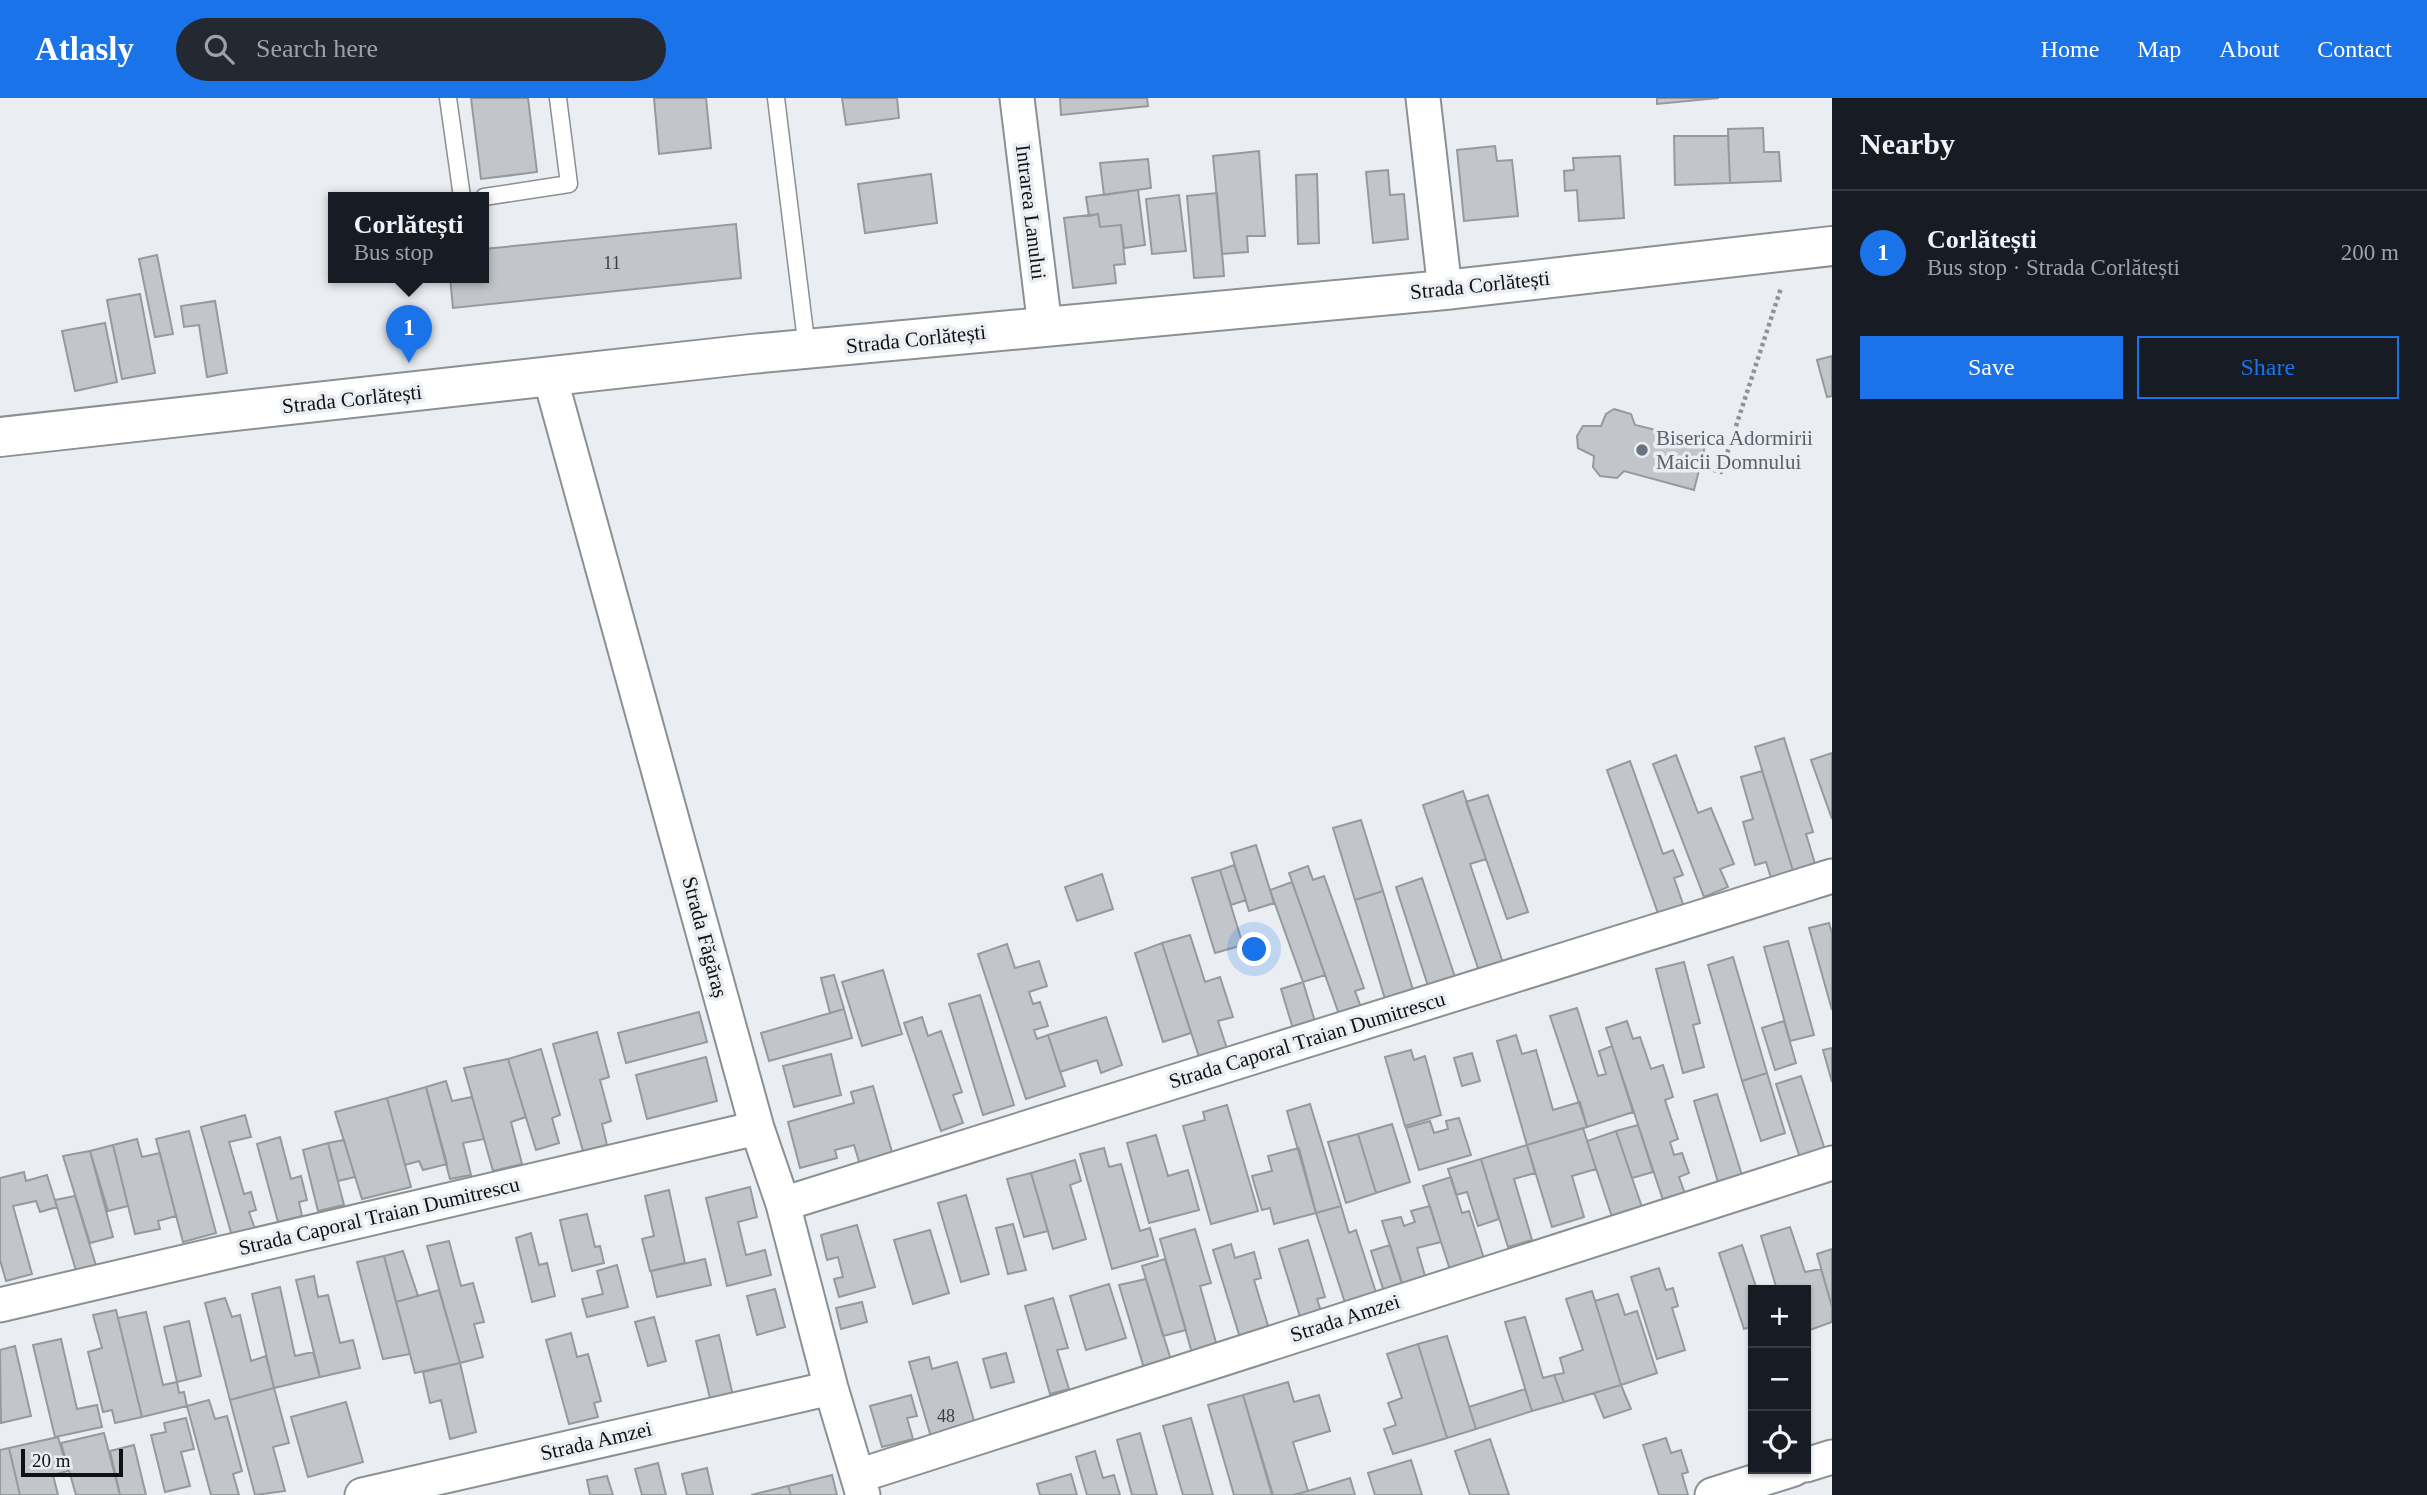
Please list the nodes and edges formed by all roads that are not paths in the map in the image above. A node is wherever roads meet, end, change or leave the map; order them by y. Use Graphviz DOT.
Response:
graph roads {
  1 [pos="448,98"];
  2 [pos="558,98"];
  3 [pos="776,98"];
  4 [pos="1017,98"];
  5 [pos="1423,98"];
  6 [pos="461,192"];
  7 [pos="489,196"];
  8 [pos="1832,246"];
  9 [pos="1445,290"];
  10 [pos="1045,327"];
  11 [pos="807,350"];
  12 [pos="550,377"];
  13 [pos="0,437"];
  14 [pos="1832,876"];
  15 [pos="757,1128"];
  16 [pos="1832,1163"];
  17 [pos="783,1204"];
  18 [pos="0,1305"];
  19 [pos="831,1388"];
  20 [pos="1832,1457"];
  21 [pos="1811,1463"];
  22 [pos="1778,1474"];
  23 [pos="860,1485"];
  24 [pos="362,1495"];
  25 [pos="1712,1495"];
  1 -- 6 [label="lane"];
  2 -- 7 [label="lane"];
  3 -- 11 [label="lane"];
  4 -- 10 [label="street, Intrarea Lanului"];
  5 -- 9 [label="street"];
  8 -- 9 [label="street, Strada Corlătești"];
  9 -- 10 [label="street, Strada Corlătești"];
  10 -- 11 [label="street, Strada Corlătești"];
  11 -- 12 [label="street, Strada Corlătești"];
  12 -- 13 [label="street, Strada Corlătești"];
  12 -- 15 [label="street, Strada Făgăraș"];
  14 -- 17 [label="street, Strada Caporal Traian Dumitrescu"];
  15 -- 17 [label="street, Strada Făgăraș"];
  15 -- 18 [label="street, Strada Caporal Traian Dumitrescu"];
  16 -- 23 [label="street, Strada Amzei"];
  17 -- 19 [label="street, Strada Făgăraș"];
  19 -- 23 [label="street, Strada Făgăraș"];
  19 -- 24 [label="street, Strada Amzei"];
  20 -- 21 [label="street"];
  22 -- 25 [label="street"];
}
